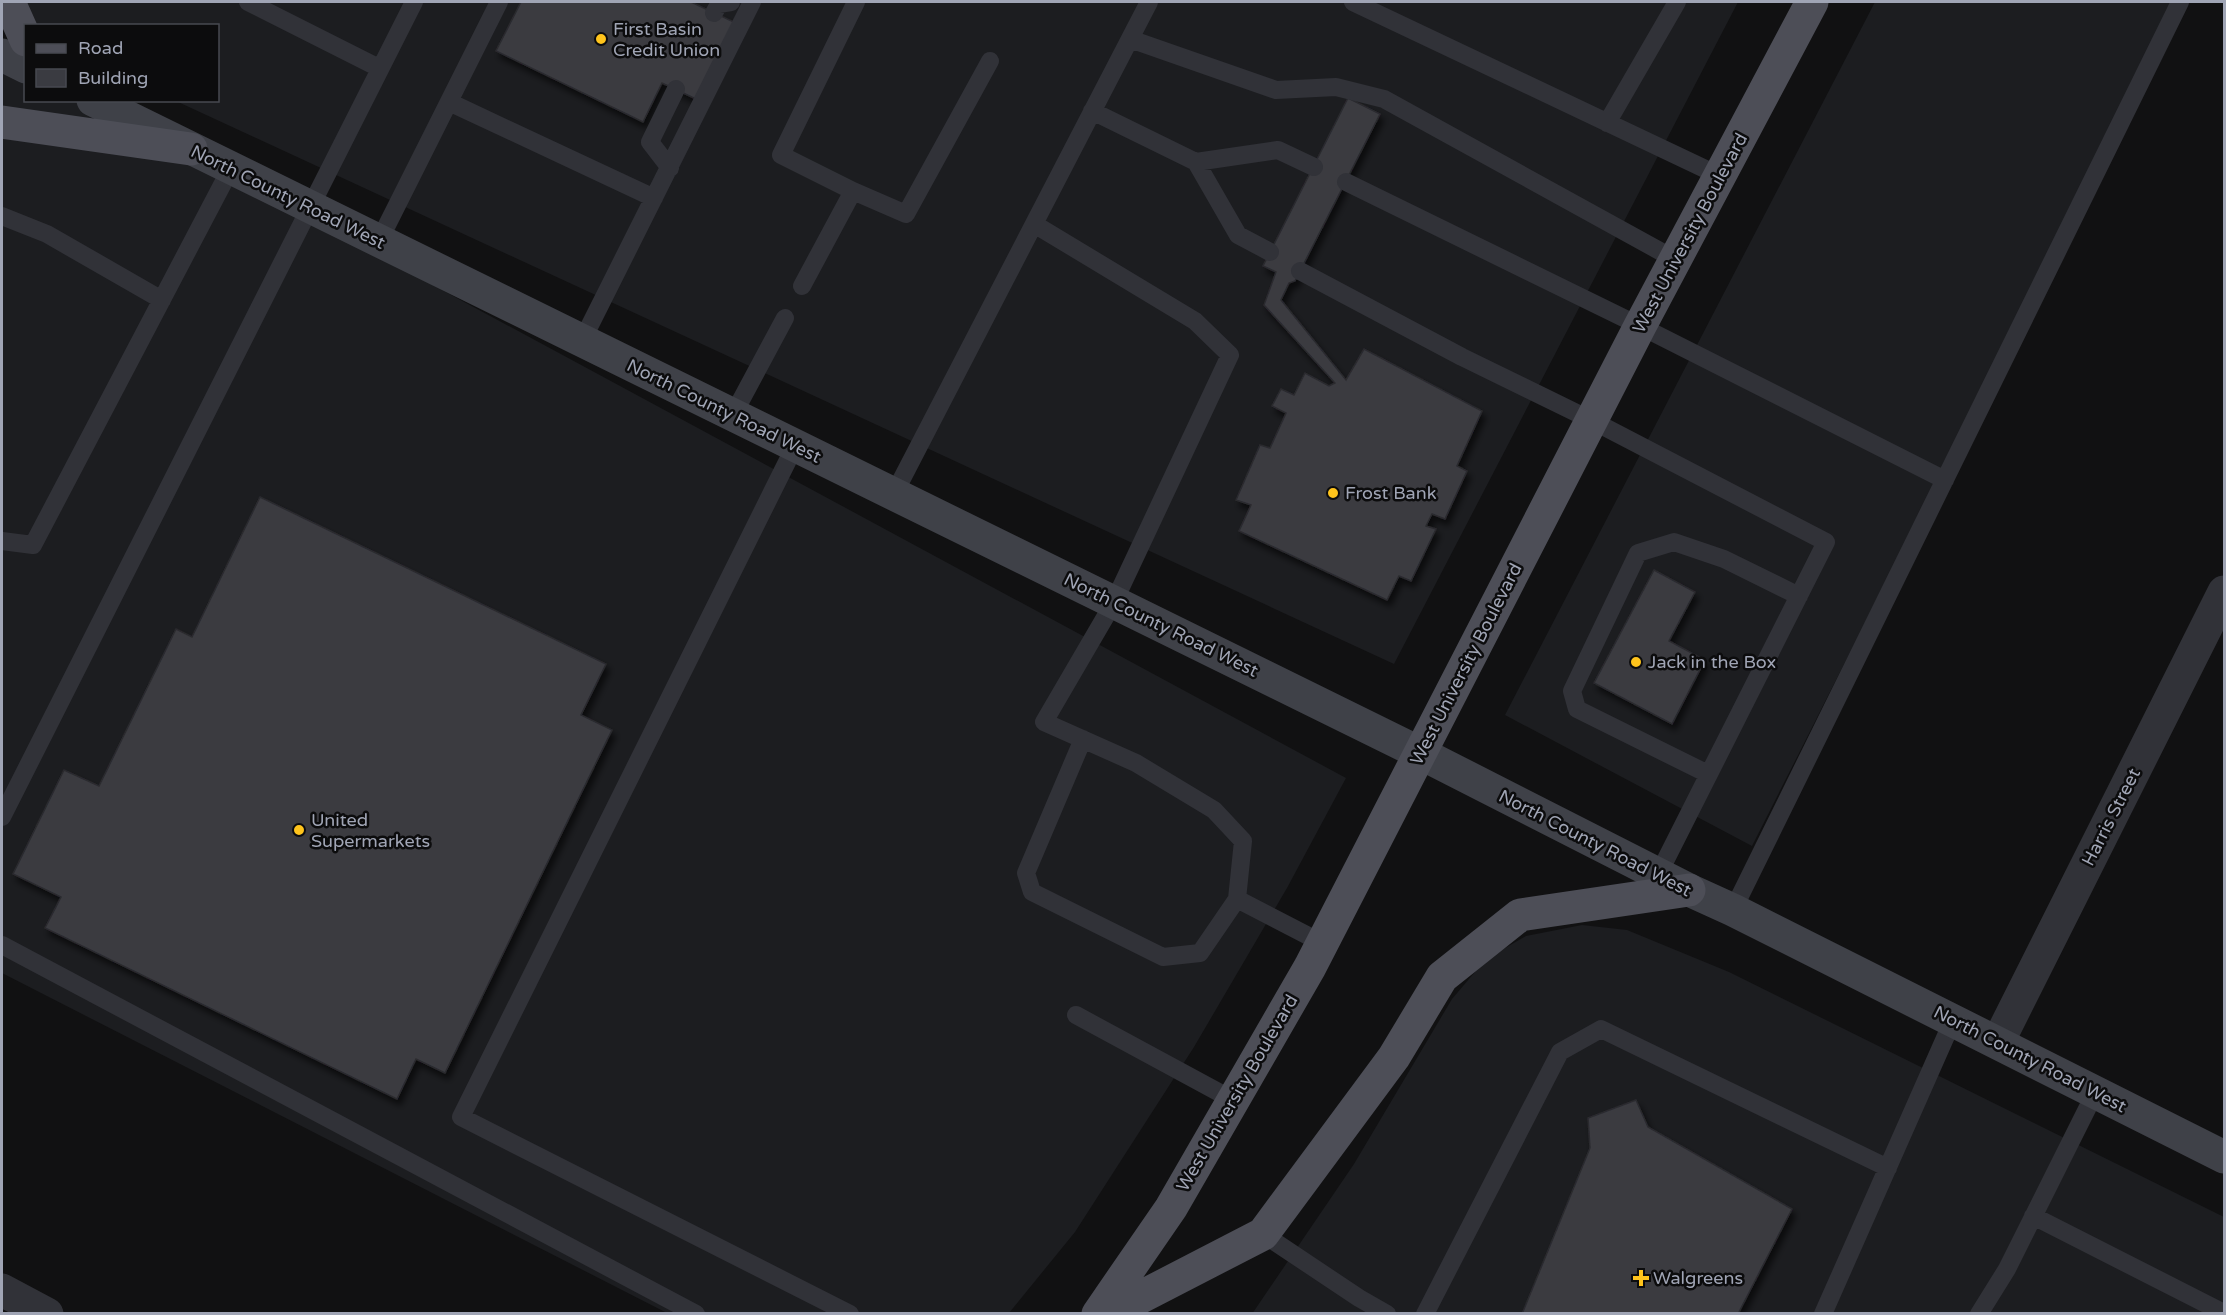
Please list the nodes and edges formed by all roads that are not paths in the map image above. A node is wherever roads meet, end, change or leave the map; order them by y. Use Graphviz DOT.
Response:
graph roads {
  1 [pos="9,2"];
  2 [pos="248,2"];
  3 [pos="414,2"];
  4 [pos="499,2"];
  5 [pos="731,2"];
  6 [pos="752,2"];
  7 [pos="856,2"];
  8 [pos="1149,2"];
  9 [pos="1355,2"];
  10 [pos="1677,2"];
  11 [pos="1812,2"];
  12 [pos="2180,2"];
  13 [pos="714,13"];
  14 [pos="24,36"];
  15 [pos="1130,39"];
  16 [pos="2,55"];
  17 [pos="990,61"];
  18 [pos="24,66"];
  19 [pos="380,68"];
  20 [pos="676,89"];
  21 [pos="97,102"];
  22 [pos="449,102"];
  23 [pos="1092,111"];
  24 [pos="2,122"];
  25 [pos="1607,123"];
  26 [pos="191,149"];
  27 [pos="1196,162"];
  28 [pos="1314,166"];
  29 [pos="231,168"];
  30 [pos="670,168"];
  31 [pos="1720,176"];
  32 [pos="1346,182"];
  33 [pos="853,190"];
  34 [pos="654,198"];
  35 [pos="310,207"];
  36 [pos="2,216"];
  37 [pos="1034,224"];
  38 [pos="379,241"];
  39 [pos="1270,252"];
  40 [pos="1676,260"];
  41 [pos="1300,271"];
  42 [pos="802,286"];
  43 [pos="162,300"];
  44 [pos="785,318"];
  45 [pos="1640,326"];
  46 [pos="582,341"];
  47 [pos="733,415"];
  48 [pos="1593,421"];
  49 [pos="795,446"];
  50 [pos="1945,480"];
  51 [pos="894,494"];
  52 [pos="2,541"];
  53 [pos="2224,592"];
  54 [pos="1799,596"];
  55 [pos="1113,602"];
  56 [pos="1083,740"];
  57 [pos="1420,753"];
  58 [pos="1708,774"];
  59 [pos="2,817"];
  60 [pos="1658,875"];
  61 [pos="1689,890"];
  62 [pos="1237,899"];
  63 [pos="1733,910"];
  64 [pos="1322,943"];
  65 [pos="2,945"];
  66 [pos="1076,1015"];
  67 [pos="1953,1020"];
  68 [pos="1998,1042"];
  69 [pos="2095,1093"];
  70 [pos="1233,1100"];
  71 [pos="2224,1157"];
  72 [pos="1888,1168"];
  73 [pos="2033,1216"];
  74 [pos="1263,1234"];
  75 [pos="2,1290"];
  76 [pos="1355,1306"];
  77 [pos="2224,1313"];
  78 [pos="47,1314"];
  79 [pos="696,1314"];
  80 [pos="850,1314"];
  81 [pos="1098,1314"];
  82 [pos="1108,1314"];
  83 [pos="1387,1314"];
  84 [pos="1425,1314"];
  85 [pos="1823,1314"];
  86 [pos="1979,1314"];
  1 -- 14 [label="main road"];
  2 -- 19 [label="lane"];
  3 -- 19 [label="lane"];
  4 -- 22 [label="lane"];
  5 -- 13 [label="lane"];
  6 -- 30 [label="lane"];
  7 -- 33 [label="lane"];
  8 -- 15 [label="lane"];
  9 -- 25 [label="lane"];
  10 -- 25 [label="lane"];
  11 -- 31 [label="main road, West University Boulevard"];
  12 -- 50 [label="lane"];
  15 -- 23 [label="lane"];
  15 -- 40 [label="lane"];
  16 -- 18 [label="main road"];
  17 -- 33 [label="lane"];
  19 -- 35 [label="lane"];
  20 -- 30 [label="lane"];
  21 -- 26 [label="main road, North County Road West"];
  22 -- 34 [label="lane"];
  22 -- 38 [label="lane"];
  23 -- 27 [label="lane"];
  23 -- 37 [label="lane"];
  24 -- 26 [label="main road"];
  25 -- 31 [label="lane"];
  26 -- 29 [label="main road, North County Road West"];
  27 -- 28 [label="lane"];
  27 -- 39 [label="lane"];
  29 -- 35 [label="main road, North County Road West"];
  29 -- 43 [label="lane"];
  30 -- 34 [label="lane"];
  31 -- 40 [label="main road, West University Boulevard"];
  32 -- 45 [label="lane"];
  33 -- 42 [label="lane"];
  34 -- 46 [label="lane"];
  35 -- 38 [label="main road, North County Road West"];
  35 -- 59 [label="lane"];
  36 -- 43 [label="lane"];
  37 -- 51 [label="lane"];
  37 -- 55 [label="lane"];
  38 -- 46 [label="main road, North County Road West"];
  40 -- 45 [label="main road, West University Boulevard"];
  41 -- 48 [label="lane"];
  43 -- 52 [label="lane"];
  44 -- 47 [label="lane"];
  45 -- 48 [label="main road, West University Boulevard"];
  45 -- 50 [label="lane"];
  46 -- 47 [label="main road, North County Road West"];
  47 -- 49 [label="main road, North County Road West"];
  48 -- 54 [label="lane"];
  48 -- 57 [label="main road, West University Boulevard"];
  49 -- 51 [label="main road, North County Road West"];
  49 -- 80 [label="lane"];
  50 -- 63 [label="lane"];
  51 -- 55 [label="main road, North County Road West"];
  53 -- 68 [label="street, Harris Street"];
  54 -- 58 [label="lane"];
  54 -- 58 [label="lane"];
  55 -- 56 [label="lane"];
  55 -- 57 [label="main road, North County Road West"];
  56 -- 62 [label="lane"];
  56 -- 62 [label="lane"];
  57 -- 60 [label="main road, North County Road West"];
  57 -- 64 [label="main road, West University Boulevard"];
  58 -- 60 [label="lane"];
  60 -- 61 [label="main road, North County Road West"];
  61 -- 63 [label="main road, North County Road West"];
  61 -- 74 [label="main road"];
  62 -- 64 [label="lane"];
  63 -- 67 [label="main road, North County Road West"];
  64 -- 70 [label="main road, West University Boulevard"];
  65 -- 79 [label="lane"];
  66 -- 70 [label="lane"];
  67 -- 68 [label="main road, North County Road West"];
  67 -- 72 [label="lane"];
  68 -- 69 [label="main road, North County Road West"];
  69 -- 71 [label="main road, North County Road West"];
  69 -- 73 [label="lane"];
  70 -- 81 [label="main road, West University Boulevard"];
  72 -- 84 [label="lane"];
  72 -- 85 [label="lane"];
  73 -- 77 [label="lane"];
  73 -- 86 [label="lane"];
  74 -- 76 [label="lane"];
  74 -- 82 [label="main road"];
  75 -- 78 [label="street"];
  76 -- 83 [label="lane"];
}
